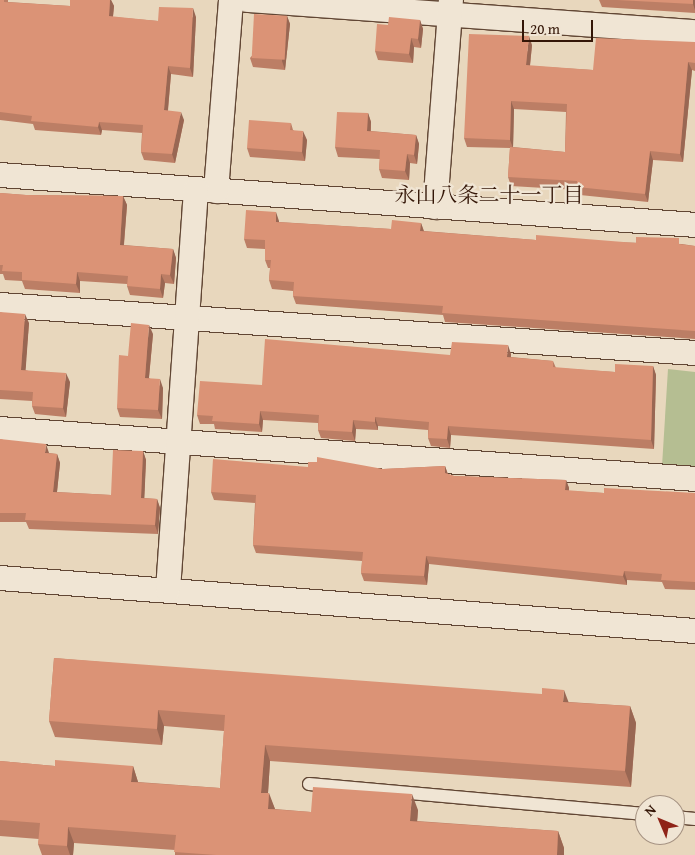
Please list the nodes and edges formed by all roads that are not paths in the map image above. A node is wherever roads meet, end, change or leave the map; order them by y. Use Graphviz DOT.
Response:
graph roads {
  1 [pos="231,0"];
  2 [pos="247,0"];
  3 [pos="450,8"];
  4 [pos="695,32"];
  5 [pos="0,175"];
  6 [pos="206,190"];
  7 [pos="435,207"];
  8 [pos="695,225"];
  9 [pos="0,305"];
  10 [pos="187,318"];
  11 [pos="695,353"];
  12 [pos="0,429"];
  13 [pos="179,442"];
  14 [pos="695,479"];
  15 [pos="0,578"];
  16 [pos="168,590"];
  17 [pos="695,631"];
  18 [pos="309,784"];
  19 [pos="635,813"];
  1 -- 6 [label="street"];
  2 -- 3 [label="street"];
  3 -- 4 [label="street"];
  3 -- 7 [label="street"];
  5 -- 6 [label="street"];
  6 -- 7 [label="street"];
  6 -- 10 [label="street"];
  7 -- 8 [label="street"];
  9 -- 10 [label="street"];
  10 -- 11 [label="street"];
  10 -- 13 [label="street"];
  12 -- 13 [label="street"];
  13 -- 14 [label="street"];
  13 -- 16 [label="street"];
  15 -- 16 [label="street"];
  16 -- 17 [label="street"];
  18 -- 19 [label="lane"];
}
